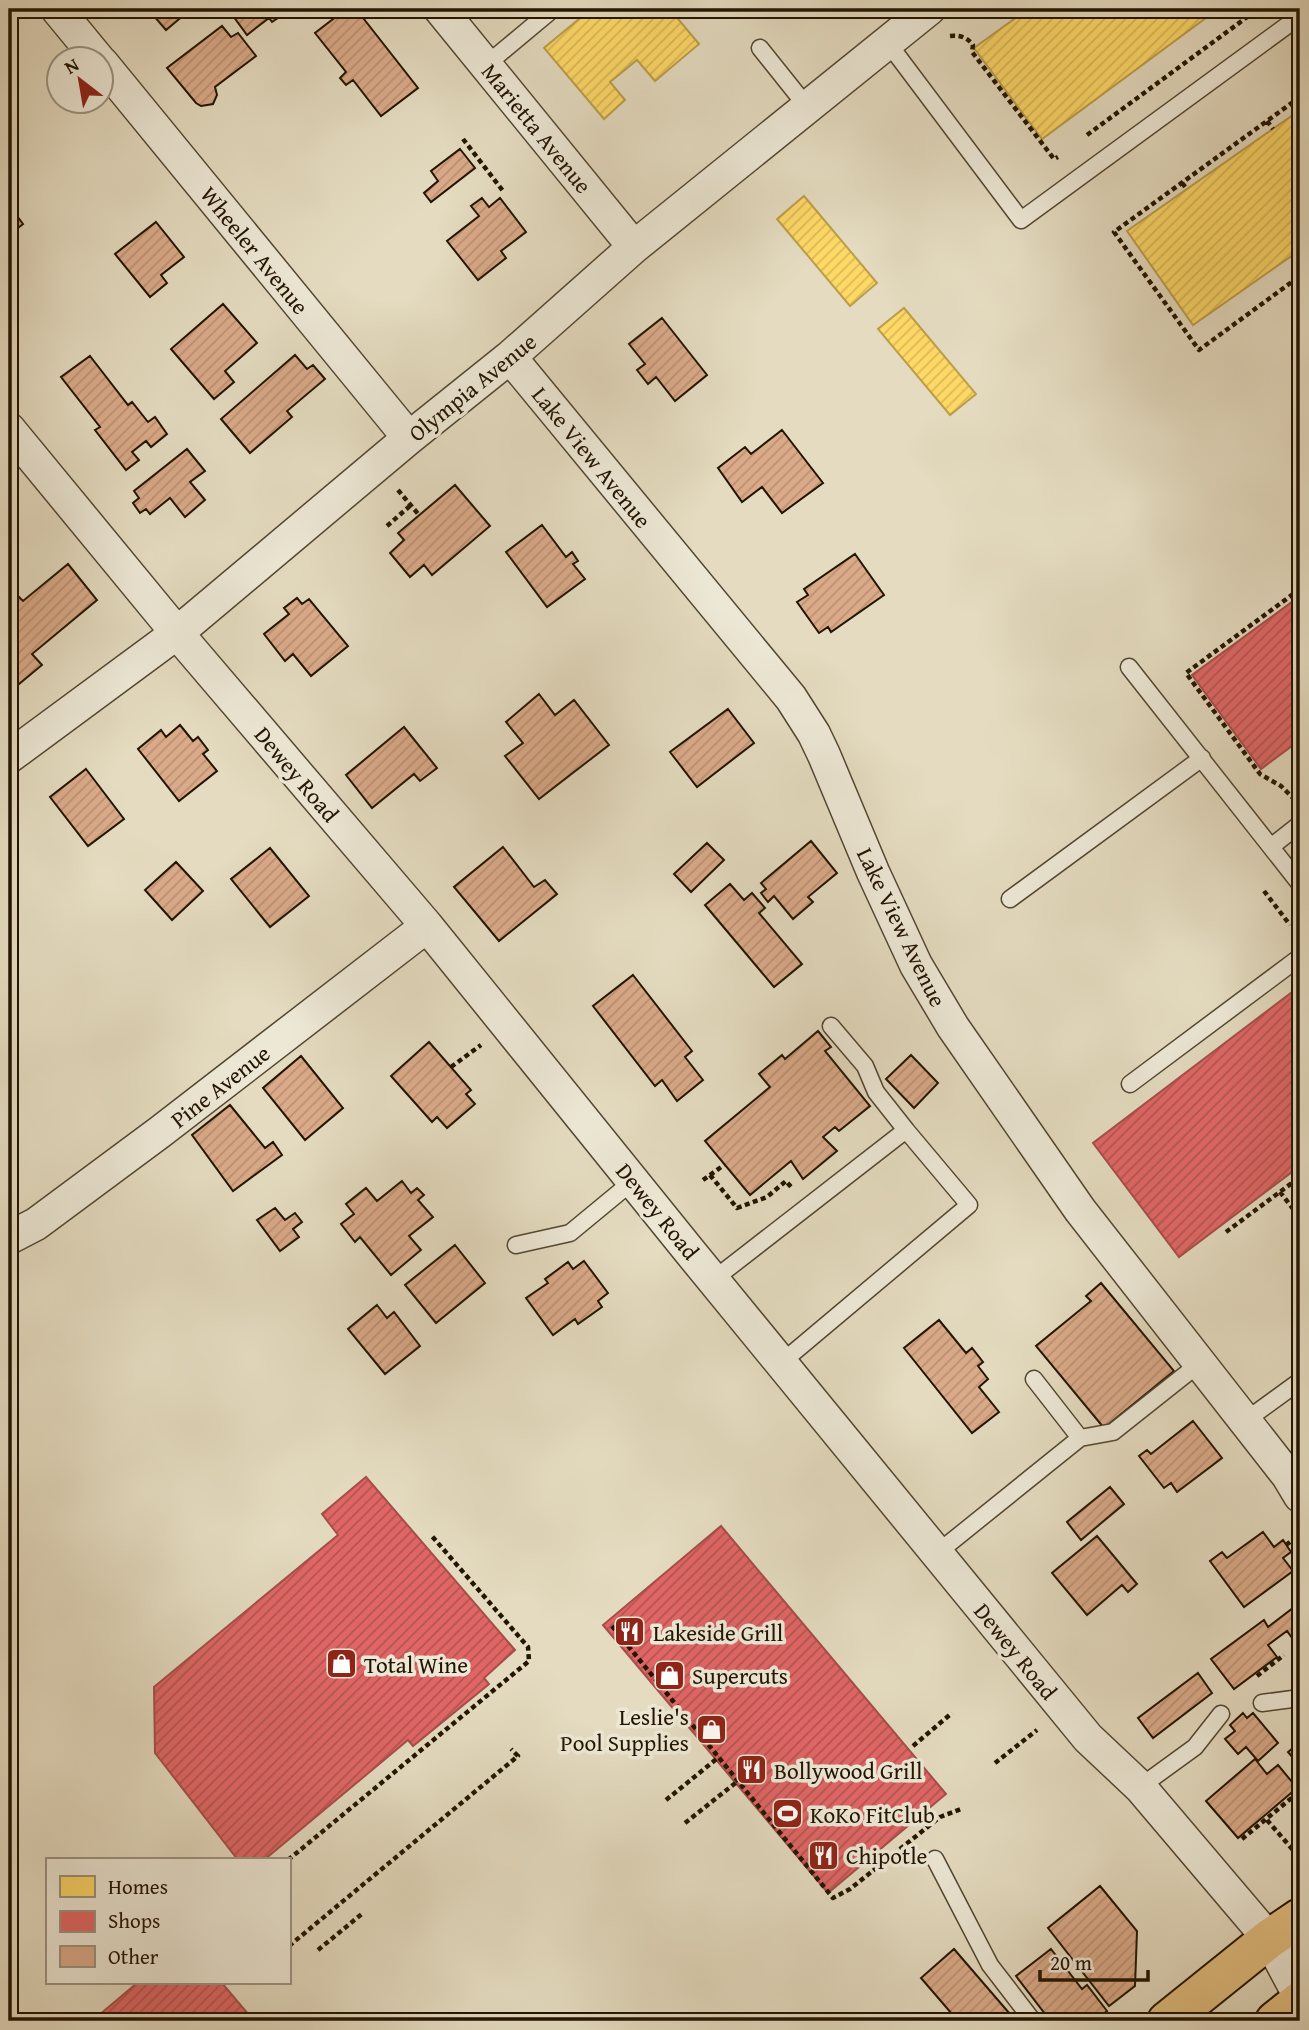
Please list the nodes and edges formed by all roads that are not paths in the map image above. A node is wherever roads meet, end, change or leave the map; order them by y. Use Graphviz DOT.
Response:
graph roads {
  1 [pos="57,9"];
  2 [pos="440,9"];
  3 [pos="553,9"];
  4 [pos="1300,16"];
  5 [pos="934,23"];
  6 [pos="888,43"];
  7 [pos="88,46"];
  8 [pos="760,48"];
  9 [pos="486,65"];
  10 [pos="116,81"];
  11 [pos="808,108"];
  12 [pos="634,247"];
  13 [pos="510,358"];
  14 [pos="9,429"];
  15 [pos="409,438"];
  16 [pos="177,633"];
  17 [pos="1129,667"];
  18 [pos="9,757"];
  19 [pos="1202,758"];
  20 [pos="1300,824"];
  21 [pos="1272,846"];
  22 [pos="1300,884"];
  23 [pos="1010,899"];
  24 [pos="427,926"];
  25 [pos="1300,957"];
  26 [pos="831,1026"];
  27 [pos="1130,1084"];
  28 [pos="906,1130"];
  29 [pos="633,1181"];
  30 [pos="9,1238"];
  31 [pos="516,1245"];
  32 [pos="713,1280"];
  33 [pos="781,1363"];
  34 [pos="1200,1363"];
  35 [pos="1034,1380"];
  36 [pos="1300,1381"];
  37 [pos="1245,1420"];
  38 [pos="1080,1438"];
  39 [pos="1300,1496"];
  40 [pos="936,1553"];
  41 [pos="1300,1698"];
  42 [pos="1262,1703"];
  43 [pos="1221,1714"];
  44 [pos="1140,1787"];
  45 [pos="935,1859"];
  46 [pos="1300,1918"];
  47 [pos="1269,1939"];
  48 [pos="1300,1999"];
  49 [pos="1033,2021"];
  50 [pos="1167,2021"];
  51 [pos="1275,2021"];
  1 -- 7 [label="street, Wheeler Avenue"];
  2 -- 9 [label="street, Marietta Avenue"];
  3 -- 9 [label="lane"];
  4 -- 6 [label="lane"];
  5 -- 6 [label="street, Olympia Avenue"];
  6 -- 11 [label="street, Olympia Avenue"];
  8 -- 11 [label="lane"];
  9 -- 12 [label="street, Marietta Avenue"];
  10 -- 15 [label="street, Wheeler Avenue"];
  11 -- 12 [label="street, Olympia Avenue"];
  12 -- 13 [label="street, Olympia Avenue"];
  13 -- 15 [label="street, Olympia Avenue"];
  13 -- 34 [label="street, Lake View Avenue"];
  14 -- 16 [label="street, Dewey Road"];
  15 -- 16 [label="street, Olympia Avenue"];
  16 -- 18 [label="street, Olympia Avenue"];
  16 -- 24 [label="street, Dewey Road"];
  17 -- 19 [label="lane"];
  19 -- 21 [label="lane"];
  19 -- 23 [label="lane"];
  20 -- 21 [label="lane"];
  21 -- 22 [label="lane"];
  24 -- 29 [label="street, Dewey Road"];
  24 -- 30 [label="street, Pine Avenue"];
  25 -- 27 [label="lane"];
  26 -- 28 [label="lane"];
  28 -- 32 [label="lane"];
  28 -- 33 [label="lane"];
  29 -- 31 [label="lane"];
  29 -- 32 [label="street, Dewey Road"];
  32 -- 33 [label="street, Dewey Road"];
  33 -- 40 [label="street, Dewey Road"];
  34 -- 37 [label="street, Lake View Avenue"];
  34 -- 38 [label="lane"];
  35 -- 38 [label="lane"];
  36 -- 37 [label="lane"];
  37 -- 39 [label="street, Lake View Avenue"];
  38 -- 40 [label="lane"];
  40 -- 44 [label="street, Dewey Road"];
  41 -- 42 [label="lane"];
  43 -- 44 [label="lane"];
  44 -- 47 [label="street, Dewey Road"];
  45 -- 49 [label="lane"];
  46 -- 47 [label="highway"];
  47 -- 48 [label="street, Dewey Road"];
  47 -- 50 [label="highway"];
  48 -- 51 [label="highway"];
}
